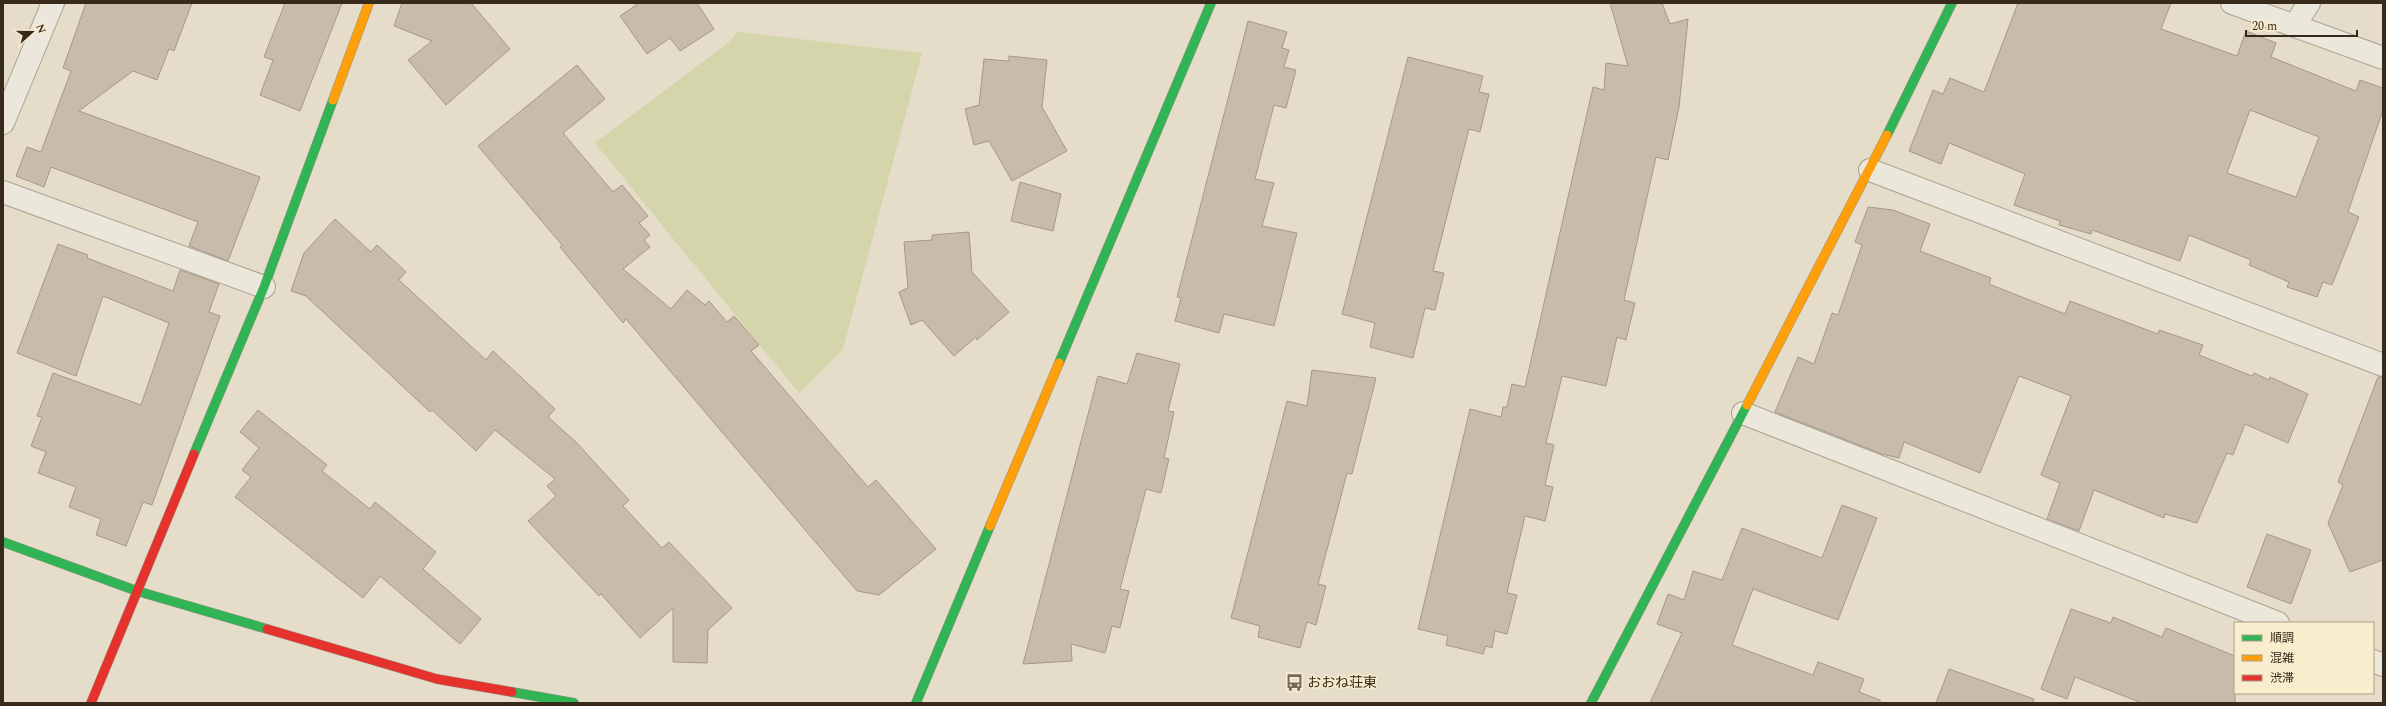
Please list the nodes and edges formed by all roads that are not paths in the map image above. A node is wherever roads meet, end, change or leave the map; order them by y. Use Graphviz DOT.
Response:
graph roads {
  1 [pos="54,3"];
  2 [pos="369,3"];
  3 [pos="1211,3"];
  4 [pos="1952,3"];
  5 [pos="2232,3"];
  6 [pos="2309,3"];
  7 [pos="2294,26"];
  8 [pos="2383,58"];
  9 [pos="3,123"];
  10 [pos="1870,170"];
  11 [pos="3,192"];
  12 [pos="264,286"];
  13 [pos="2383,365"];
  14 [pos="1743,413"];
  15 [pos="3,542"];
  16 [pos="137,591"];
  17 [pos="2275,622"];
  18 [pos="92,703"];
  19 [pos="574,703"];
  20 [pos="916,703"];
  21 [pos="1591,703"];
  1 -- 9 [label="street"];
  2 -- 12 [label="street"];
  3 -- 20 [label="street"];
  4 -- 10 [label="street"];
  5 -- 7 [label="street"];
  6 -- 7 [label="street"];
  7 -- 8 [label="street"];
  10 -- 13 [label="street"];
  10 -- 14 [label="street"];
  11 -- 12 [label="street"];
  12 -- 16 [label="street"];
  14 -- 17 [label="street"];
  14 -- 21 [label="street"];
  15 -- 16 [label="street"];
  16 -- 18 [label="street"];
  16 -- 19 [label="street"];
}
